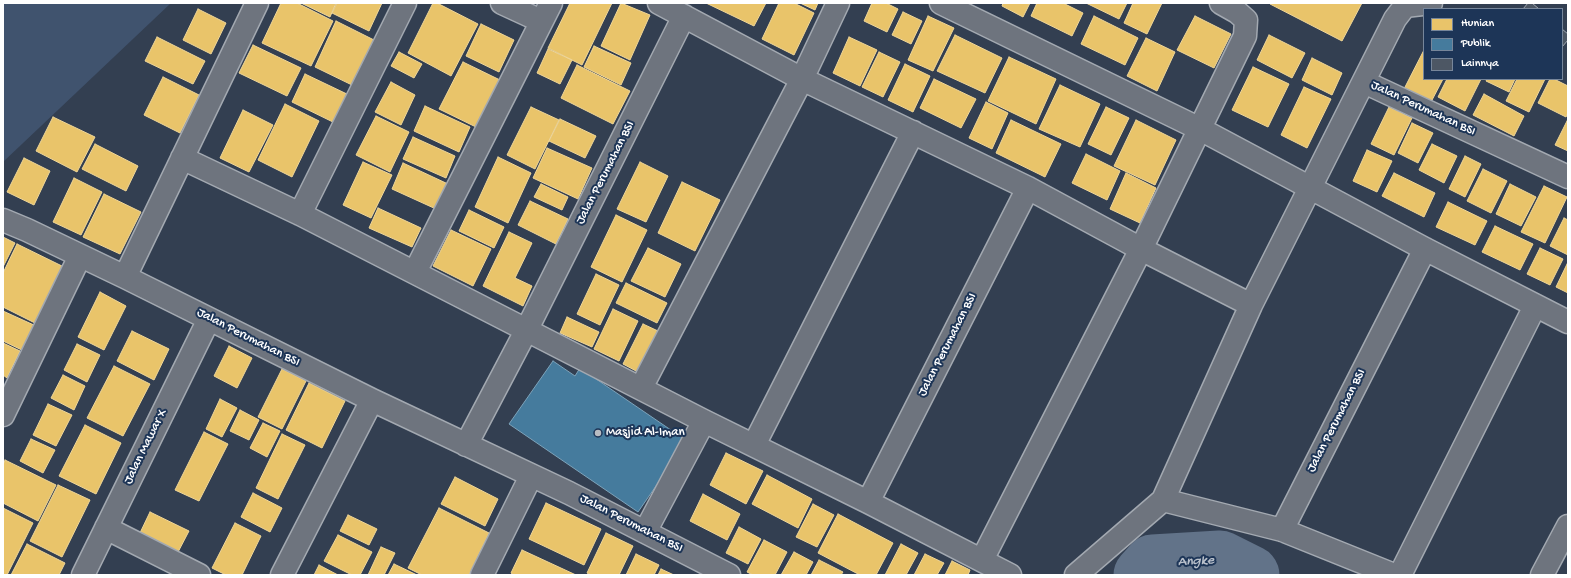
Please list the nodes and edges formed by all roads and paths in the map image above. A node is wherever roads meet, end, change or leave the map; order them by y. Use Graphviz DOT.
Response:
graph roads {
  1 [pos="258,3"];
  2 [pos="405,3"];
  3 [pos="502,3"];
  4 [pos="659,3"];
  5 [pos="838,3"];
  6 [pos="941,3"];
  7 [pos="1221,3"];
  8 [pos="1431,3"];
  9 [pos="546,12"];
  10 [pos="684,16"];
  11 [pos="802,79"];
  12 [pos="1364,82"];
  13 [pos="1200,129"];
  14 [pos="913,132"];
  15 [pos="182,158"];
  16 [pos="1568,177"];
  17 [pos="1028,188"];
  18 [pos="1311,188"];
  19 [pos="300,214"];
  20 [pos="3,220"];
  21 [pos="1141,249"];
  22 [pos="1425,249"];
  23 [pos="80,256"];
  24 [pos="415,272"];
  25 [pos="125,277"];
  26 [pos="1251,305"];
  27 [pos="1535,306"];
  28 [pos="209,319"];
  29 [pos="1568,322"];
  30 [pos="527,329"];
  31 [pos="641,388"];
  32 [pos="372,400"];
  33 [pos="3,415"];
  34 [pos="704,421"];
  35 [pos="466,445"];
  36 [pos="754,445"];
  37 [pos="531,476"];
  38 [pos="1163,500"];
  39 [pos="868,502"];
  40 [pos="1568,526"];
  41 [pos="106,528"];
  42 [pos="1282,530"];
  43 [pos="645,532"];
  44 [pos="982,560"];
  45 [pos="83,575"];
  46 [pos="199,575"];
  47 [pos="282,575"];
  48 [pos="482,575"];
  49 [pos="729,575"];
  50 [pos="1010,575"];
  51 [pos="1076,575"];
  52 [pos="1394,575"];
  53 [pos="1400,575"];
  54 [pos="1542,575"];
  1 -- 15 [label="street"];
  2 -- 19 [label="street"];
  3 -- 9 [label="street"];
  4 -- 10 [label="street"];
  5 -- 11 [label="street"];
  6 -- 13 [label="street"];
  7 -- 13 [label="street"];
  8 -- 12 [label="street"];
  9 -- 24 [label="street"];
  10 -- 11 [label="street"];
  10 -- 30 [label="street, Jalan Perumahan BSI"];
  11 -- 14 [label="street"];
  11 -- 31 [label="street"];
  12 -- 16 [label="street, Jalan Perumahan BSI"];
  12 -- 18 [label="street, Jalan Perumahan BSI"];
  13 -- 18 [label="street"];
  13 -- 21 [label="street"];
  14 -- 17 [label="street"];
  14 -- 36 [label="street"];
  15 -- 19 [label="street"];
  15 -- 25 [label="street"];
  17 -- 21 [label="street"];
  17 -- 39 [label="street, Jalan Perumahan BSI"];
  18 -- 22 [label="street"];
  18 -- 26 [label="street, Jalan Perumahan BSI"];
  19 -- 24 [label="street"];
  20 -- 23 [label="street, Jalan Perumahan BSI"];
  21 -- 26 [label="street"];
  21 -- 44 [label="street"];
  22 -- 27 [label="street"];
  22 -- 42 [label="street, Jalan Perumahan BSI"];
  23 -- 25 [label="street, Jalan Perumahan BSI"];
  23 -- 33 [label="street"];
  24 -- 30 [label="street"];
  25 -- 28 [label="street, Jalan Perumahan BSI"];
  26 -- 38 [label="street, Jalan Perumahan BSI"];
  27 -- 29 [label="street"];
  27 -- 53 [label="street"];
  28 -- 32 [label="street, Jalan Perumahan BSI"];
  28 -- 41 [label="street, Jalan Mawar X"];
  30 -- 31 [label="street"];
  30 -- 35 [label="street, Jalan Perumahan BSI"];
  31 -- 34 [label="street"];
  32 -- 35 [label="street, Jalan Perumahan BSI"];
  32 -- 47 [label="street"];
  34 -- 36 [label="street"];
  34 -- 43 [label="street"];
  35 -- 37 [label="street, Jalan Perumahan BSI"];
  36 -- 39 [label="street"];
  37 -- 43 [label="street, Jalan Perumahan BSI"];
  37 -- 48 [label="street"];
  38 -- 42 [label="street"];
  38 -- 51 [label="street, Jalan Perumahan BSI"];
  39 -- 44 [label="street"];
  40 -- 54 [label="street"];
  41 -- 45 [label="street, Jalan Mawar X"];
  41 -- 46 [label="street"];
  42 -- 52 [label="street"];
  43 -- 49 [label="street, Jalan Perumahan BSI"];
  44 -- 50 [label="street"];
}
